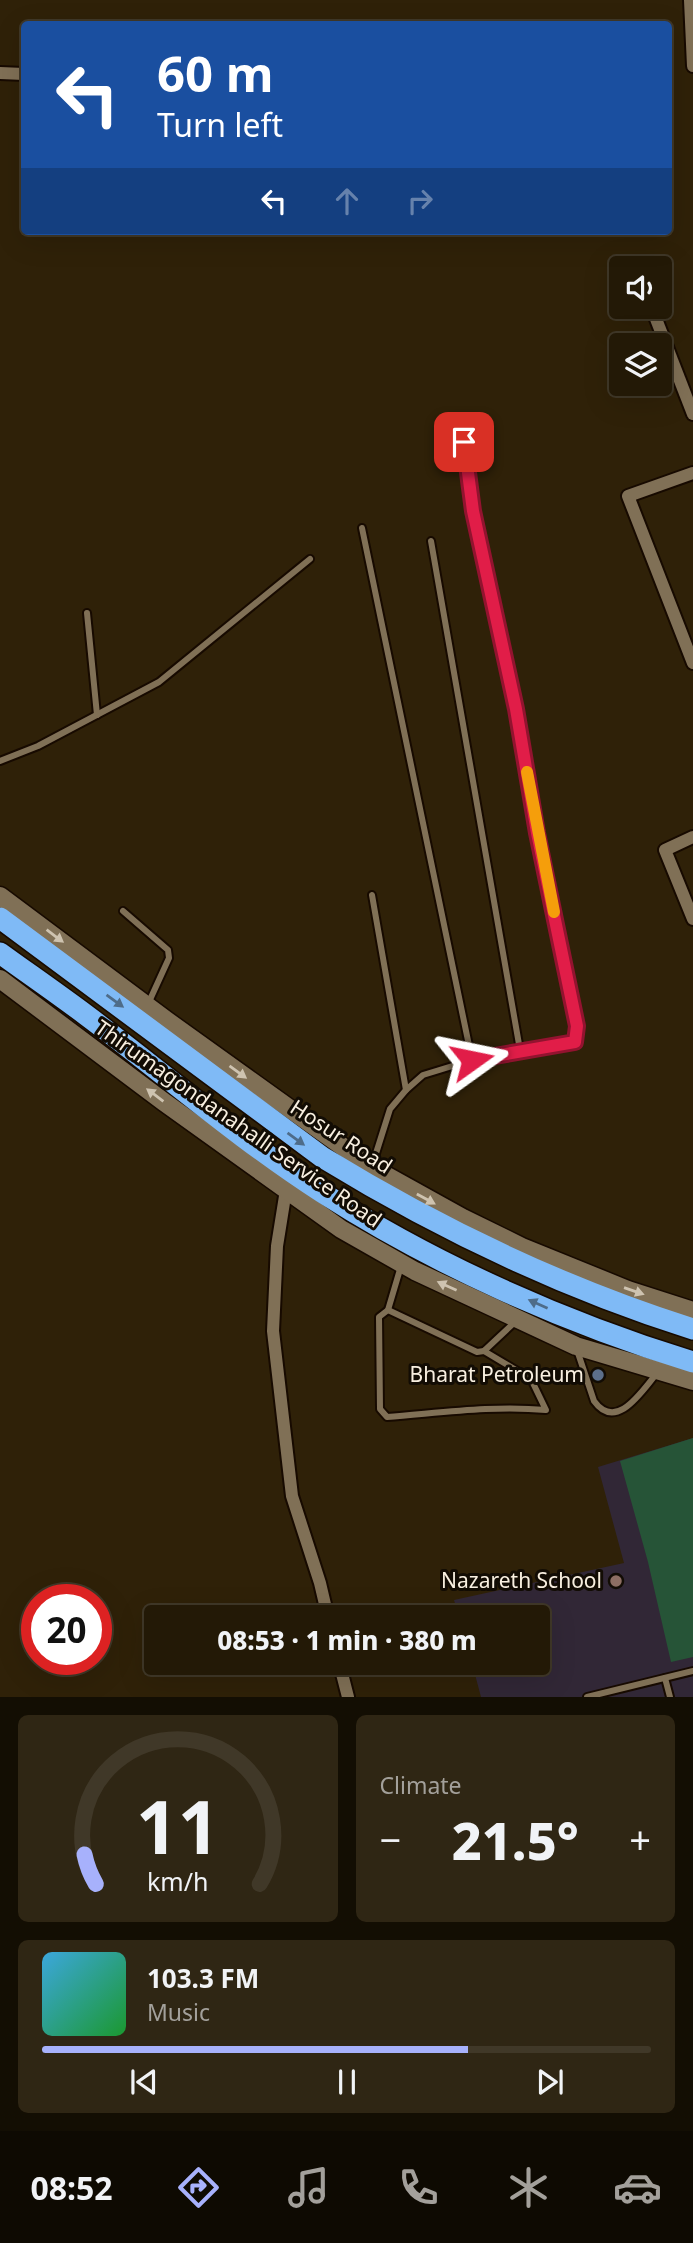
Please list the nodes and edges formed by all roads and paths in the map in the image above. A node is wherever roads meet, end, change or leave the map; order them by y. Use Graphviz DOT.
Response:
graph roads {
  1 [pos="690,0"];
  2 [pos="693,66"];
  3 [pos="0,74"];
  4 [pos="21,74"];
  5 [pos="657,319"];
  6 [pos="693,414"];
  7 [pos="464,442"];
  8 [pos="693,473"];
  9 [pos="362,528"];
  10 [pos="431,541"];
  11 [pos="310,559"];
  12 [pos="87,613"];
  13 [pos="693,663"];
  14 [pos="97,715"];
  15 [pos="0,761"];
  16 [pos="693,837"];
  17 [pos="372,895"];
  18 [pos="0,896"];
  19 [pos="123,911"];
  20 [pos="0,918"];
  21 [pos="693,919"];
  22 [pos="0,953"];
  23 [pos="0,979"];
  24 [pos="147,1006"];
  25 [pos="520,1050"];
  26 [pos="472,1060"];
  27 [pos="405,1090"];
  28 [pos="371,1167"];
  29 [pos="286,1190"];
  30 [pos="401,1264"];
  31 [pos="388,1310"];
  32 [pos="693,1311"];
  33 [pos="519,1319"];
  34 [pos="693,1329"];
  35 [pos="576,1346"];
  36 [pos="484,1350"];
  37 [pos="693,1362"];
  38 [pos="659,1371"];
  39 [pos="693,1381"];
  40 [pos="325,1605"];
  41 [pos="693,1671"];
  42 [pos="342,1675"];
  43 [pos="665,1678"];
  44 [pos="348,1697"];
  45 [pos="587,1697"];
  46 [pos="670,1697"];
  1 -- 2 [label="street"];
  3 -- 4 [label="street"];
  5 -- 6 [label="street"];
  7 -- 25 [label="lane"];
  8 -- 13 [label="street"];
  9 -- 26 [label="lane"];
  10 -- 25 [label="lane"];
  11 -- 14 [label="lane"];
  12 -- 14 [label="lane"];
  14 -- 15 [label="lane"];
  16 -- 21 [label="street"];
  17 -- 27 [label="lane"];
  18 -- 24 [label="street, one-way"];
  19 -- 24 [label="lane"];
  20 -- 34 [label="highway, Hosur Road, one-way"];
  37 -- 22 [label="highway, one-way"];
  29 -- 23 [label="street, Thirumagondanahalli Service Road, one-way"];
  24 -- 28 [label="street, one-way"];
  25 -- 26 [label="lane"];
  26 -- 27 [label="lane"];
  27 -- 28 [label="lane"];
  28 -- 32 [label="street, one-way"];
  29 -- 30 [label="street, Thirumagondanahalli Service Road"];
  29 -- 40 [label="street"];
  30 -- 31 [label="lane"];
  33 -- 30 [label="street, Thirumagondanahalli Service Road, one-way"];
  31 -- 36 [label="lane"];
  31 -- 36 [label="lane"];
  33 -- 35 [label="street, Thirumagondanahalli Service Road"];
  33 -- 36 [label="lane"];
  35 -- 38 [label="street, Thirumagondanahalli Service Road"];
  35 -- 38 [label="lane"];
  38 -- 39 [label="street, Thirumagondanahalli Service Road"];
  41 -- 43 [label="lane"];
  42 -- 44 [label="street"];
  43 -- 45 [label="lane"];
  43 -- 46 [label="lane"];
}
